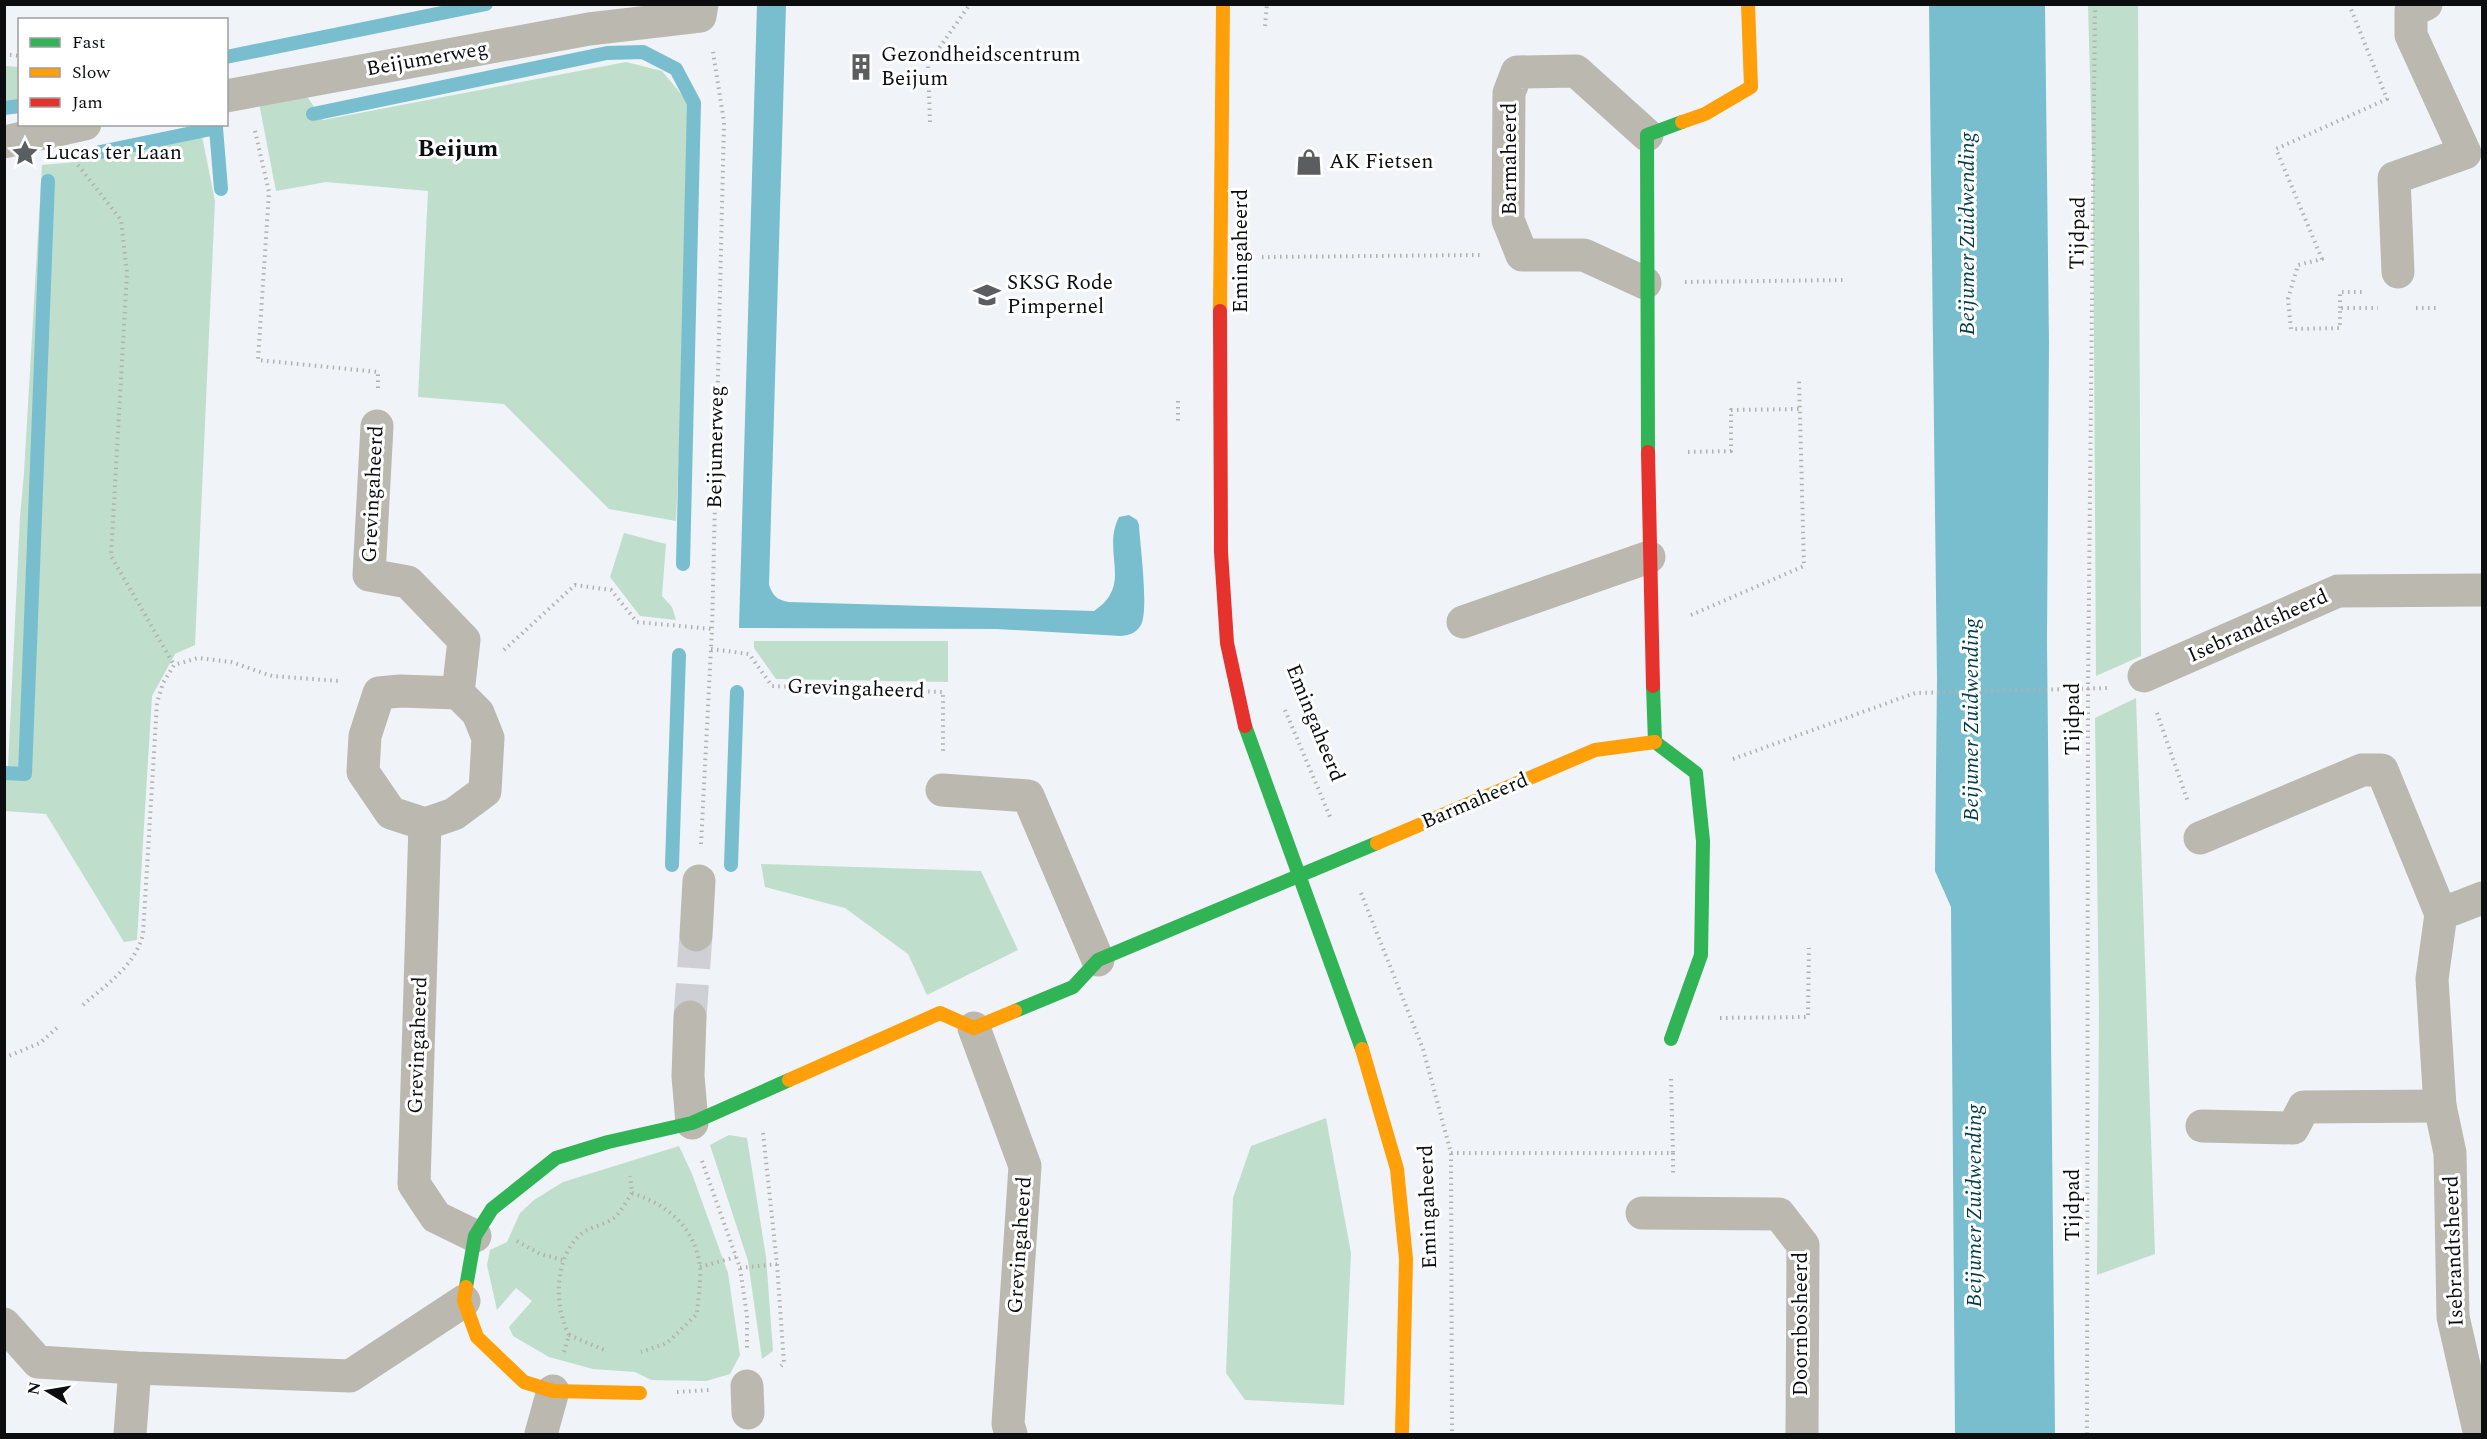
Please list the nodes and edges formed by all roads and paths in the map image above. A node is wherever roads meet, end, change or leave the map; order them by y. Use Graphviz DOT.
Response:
graph roads {
  1 [pos="970,4"];
  2 [pos="1223,4"];
  3 [pos="1267,4"];
  4 [pos="1748,4"];
  5 [pos="2095,4"];
  6 [pos="2349,4"];
  7 [pos="2409,7"];
  8 [pos="701,10"];
  9 [pos="1264,36"];
  10 [pos="237,94"];
  11 [pos="930,122"];
  12 [pos="76,126"];
  13 [pos="1647,135"];
  14 [pos="4,142"];
  15 [pos="2474,153"];
  16 [pos="1262,246"];
  17 [pos="1522,255"];
  18 [pos="1262,257"];
  19 [pos="1262,269"];
  20 [pos="2398,272"];
  21 [pos="1846,280"];
  22 [pos="1646,283"];
  23 [pos="2383,308"];
  24 [pos="2415,308"];
  25 [pos="2436,308"];
  26 [pos="1799,380"];
  27 [pos="1799,409"];
  28 [pos="377,426"];
  29 [pos="1648,453"];
  30 [pos="1649,557"];
  31 [pos="2482,590"];
  32 [pos="1463,622"];
  33 [pos="712,629"];
  34 [pos="1651,632"];
  35 [pos="711,649"];
  36 [pos="174,665"];
  37 [pos="2144,676"];
  38 [pos="2088,690"];
  39 [pos="379,693"];
  40 [pos="458,693"];
  41 [pos="1280,699"];
  42 [pos="1655,742"];
  43 [pos="1696,773"];
  44 [pos="942,790"];
  45 [pos="425,824"];
  46 [pos="2200,838"];
  47 [pos="1346,856"];
  48 [pos="1299,877"];
  49 [pos="699,881"];
  50 [pos="2482,898"];
  51 [pos="2440,914"];
  52 [pos="696,935"];
  53 [pos="1809,948"];
  54 [pos="1098,960"];
  55 [pos="83,1005"];
  56 [pos="690,1017"];
  57 [pos="1678,1019"];
  58 [pos="57,1028"];
  59 [pos="974,1028"];
  60 [pos="1671,1039"];
  61 [pos="4,1058"];
  62 [pos="758,1094"];
  63 [pos="2440,1106"];
  64 [pos="692,1123"];
  65 [pos="2202,1126"];
  66 [pos="626,1139"];
  67 [pos="1451,1153"];
  68 [pos="1673,1153"];
  69 [pos="632,1193"];
  70 [pos="1658,1213"];
  71 [pos="480,1228"];
  72 [pos="736,1257"];
  73 [pos="563,1260"];
  74 [pos="777,1264"];
  75 [pos="700,1267"];
  76 [pos="740,1268"];
  77 [pos="464,1301"];
  78 [pos="4,1324"];
  79 [pos="569,1335"];
  80 [pos="612,1351"];
  81 [pos="631,1352"];
  82 [pos="135,1368"];
  83 [pos="553,1391"];
  84 [pos="640,1393"];
  85 [pos="748,1400"];
  86 [pos="2479,1432"];
  87 [pos="130,1434"];
  88 [pos="541,1434"];
  89 [pos="1011,1434"];
  90 [pos="1402,1434"];
  91 [pos="1452,1434"];
  92 [pos="1802,1434"];
  93 [pos="2087,1434"];
  1 -- 11 [label="path"];
  2 -- 48 [label="street, Emingaheerd"];
  3 -- 9 [label="path"];
  4 -- 13 [label="street"];
  5 -- 38 [label="path, Tijdpad"];
  6 -- 23 [label="path"];
  7 -- 15 [label="street"];
  8 -- 10 [label="street, Beijumerweg"];
  8 -- 33 [label="path, Beijumerweg"];
  10 -- 28 [label="path, Grevingaheerd"];
  12 -- 14 [label="street"];
  12 -- 36 [label="path"];
  13 -- 17 [label="street, Barmaheerd"];
  13 -- 22 [label="street"];
  15 -- 20 [label="street"];
  16 -- 18 [label="path, Emingaheerd"];
  17 -- 18 [label="path"];
  17 -- 22 [label="street"];
  18 -- 19 [label="path, Emingaheerd"];
  21 -- 22 [label="path"];
  22 -- 29 [label="street"];
  24 -- 25 [label="path"];
  26 -- 27 [label="path"];
  27 -- 29 [label="path"];
  27 -- 34 [label="path"];
  28 -- 40 [label="street, Grevingaheerd"];
  29 -- 30 [label="street"];
  30 -- 32 [label="street"];
  30 -- 34 [label="street"];
  31 -- 37 [label="street, Isebrandtsheerd"];
  33 -- 35 [label="path, Beijumerweg"];
  33 -- 40 [label="path"];
  34 -- 42 [label="street"];
  35 -- 44 [label="path, Grevingaheerd"];
  35 -- 49 [label="path, Beijumerweg"];
  36 -- 39 [label="path"];
  36 -- 55 [label="path"];
  37 -- 46 [label="path"];
  38 -- 43 [label="path"];
  38 -- 93 [label="path, Tijdpad"];
  39 -- 40 [label="street"];
  39 -- 45 [label="street"];
  40 -- 45 [label="street"];
  41 -- 47 [label="path, Emingaheerd"];
  42 -- 43 [label="street"];
  42 -- 47 [label="street, Barmaheerd"];
  43 -- 57 [label="street"];
  44 -- 54 [label="street"];
  45 -- 71 [label="street, Grevingaheerd"];
  46 -- 51 [label="street, Isebrandtsheerd"];
  47 -- 48 [label="street, Barmaheerd"];
  47 -- 67 [label="path, Emingaheerd"];
  48 -- 54 [label="street"];
  48 -- 90 [label="street, Emingaheerd"];
  49 -- 52 [label="street"];
  50 -- 51 [label="street"];
  51 -- 63 [label="street, Isebrandtsheerd"];
  53 -- 57 [label="path"];
  54 -- 59 [label="street"];
  56 -- 64 [label="street"];
  57 -- 60 [label="street"];
  58 -- 61 [label="path"];
  59 -- 62 [label="street"];
  59 -- 89 [label="street, Grevingaheerd"];
  60 -- 68 [label="path"];
  62 -- 64 [label="street"];
  62 -- 74 [label="path"];
  63 -- 65 [label="street"];
  63 -- 86 [label="street, Isebrandtsheerd"];
  64 -- 66 [label="street"];
  64 -- 72 [label="path"];
  66 -- 69 [label="path"];
  66 -- 71 [label="street"];
  67 -- 68 [label="path"];
  67 -- 91 [label="path, Emingaheerd"];
  68 -- 70 [label="path"];
  69 -- 73 [label="path"];
  69 -- 75 [label="path"];
  70 -- 92 [label="street, Doornbosheerd"];
  71 -- 73 [label="path"];
  71 -- 77 [label="street"];
  72 -- 75 [label="path"];
  72 -- 76 [label="path"];
  73 -- 79 [label="path"];
  74 -- 76 [label="path"];
  74 -- 85 [label="path"];
  75 -- 81 [label="path"];
  76 -- 85 [label="path"];
  77 -- 82 [label="street"];
  77 -- 83 [label="street"];
  78 -- 82 [label="street"];
  79 -- 80 [label="path"];
  79 -- 83 [label="path"];
  82 -- 87 [label="street"];
  83 -- 84 [label="street"];
  83 -- 88 [label="street"];
  84 -- 85 [label="path"];
}
